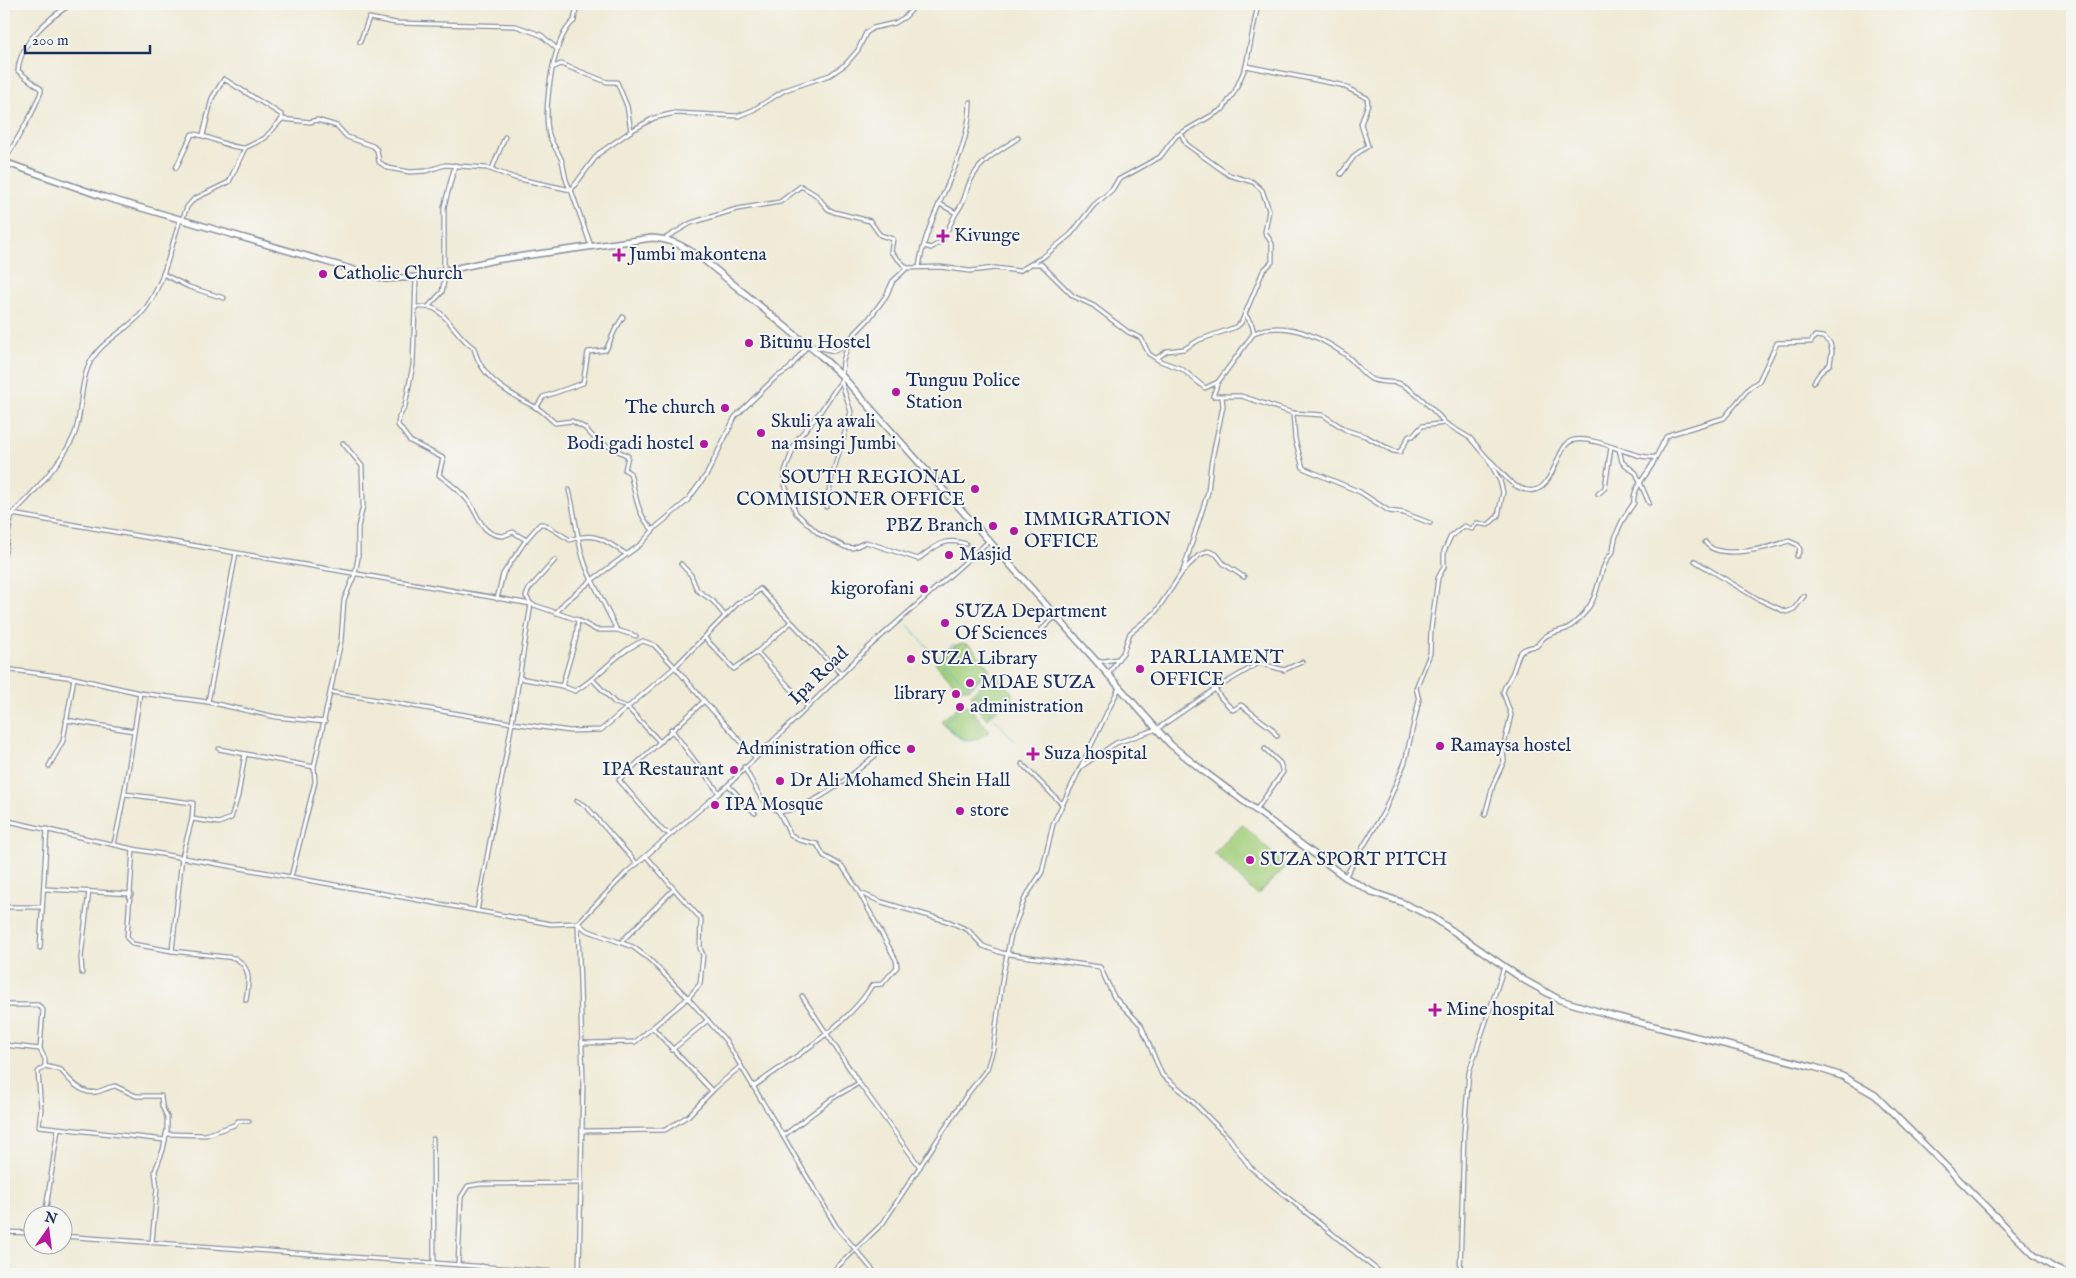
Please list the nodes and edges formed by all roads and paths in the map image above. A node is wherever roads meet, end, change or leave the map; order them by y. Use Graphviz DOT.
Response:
graph roads {
  1 [pos="72,4"];
  2 [pos="151,4"];
  3 [pos="170,4"];
  4 [pos="577,4"];
  5 [pos="917,4"];
  6 [pos="1258,4"];
  7 [pos="360,42"];
  8 [pos="557,49"];
  9 [pos="1246,66"];
  10 [pos="553,67"];
  11 [pos="970,102"];
  12 [pos="282,119"];
  13 [pos="631,131"];
  14 [pos="1181,133"];
  15 [pos="203,135"];
  16 [pos="505,137"];
  17 [pos="1018,138"];
  18 [pos="245,148"];
  19 [pos="4,162"];
  20 [pos="455,165"];
  21 [pos="176,168"];
  22 [pos="492,169"];
  23 [pos="1341,174"];
  24 [pos="571,190"];
  25 [pos="940,204"];
  26 [pos="956,213"];
  27 [pos="181,220"];
  28 [pos="664,239"];
  29 [pos="591,246"];
  30 [pos="924,246"];
  31 [pos="1028,266"];
  32 [pos="919,267"];
  33 [pos="907,268"];
  34 [pos="444,270"];
  35 [pos="162,274"];
  36 [pos="416,277"];
  37 [pos="224,298"];
  38 [pos="415,307"];
  39 [pos="428,307"];
  40 [pos="1245,314"];
  41 [pos="623,317"];
  42 [pos="853,334"];
  43 [pos="1254,334"];
  44 [pos="808,345"];
  45 [pos="1156,358"];
  46 [pos="841,379"];
  47 [pos="1218,382"];
  48 [pos="1814,382"];
  49 [pos="1213,396"];
  50 [pos="536,408"];
  51 [pos="1294,412"];
  52 [pos="1445,422"];
  53 [pos="343,443"];
  54 [pos="1611,447"];
  55 [pos="1619,449"];
  56 [pos="1488,459"];
  57 [pos="1655,459"];
  58 [pos="1641,483"];
  59 [pos="569,490"];
  60 [pos="1598,494"];
  61 [pos="1649,503"];
  62 [pos="826,507"];
  63 [pos="4,512"];
  64 [pos="12,514"];
  65 [pos="1430,523"];
  66 [pos="652,530"];
  67 [pos="578,537"];
  68 [pos="526,540"];
  69 [pos="990,541"];
  70 [pos="1705,542"];
  71 [pos="966,544"];
  72 [pos="236,553"];
  73 [pos="626,554"];
  74 [pos="4,556"];
  75 [pos="1797,556"];
  76 [pos="555,560"];
  77 [pos="1695,561"];
  78 [pos="681,564"];
  79 [pos="1183,570"];
  80 [pos="355,574"];
  81 [pos="1244,577"];
  82 [pos="592,580"];
  83 [pos="1804,596"];
  84 [pos="496,599"];
  85 [pos="531,604"];
  86 [pos="556,613"];
  87 [pos="725,616"];
  88 [pos="1056,616"];
  89 [pos="578,620"];
  90 [pos="790,623"];
  91 [pos="617,630"];
  92 [pos="1040,631"];
  93 [pos="636,636"];
  94 [pos="705,638"];
  95 [pos="757,652"];
  96 [pos="1118,659"];
  97 [pos="1095,662"];
  98 [pos="1302,662"];
  99 [pos="675,667"];
  100 [pos="4,669"];
  101 [pos="842,674"];
  102 [pos="1108,675"];
  103 [pos="74,678"];
  104 [pos="519,678"];
  105 [pos="593,680"];
  106 [pos="562,686"];
  107 [pos="1119,688"];
  108 [pos="1215,688"];
  109 [pos="331,692"];
  110 [pos="140,693"];
  111 [pos="704,701"];
  112 [pos="208,702"];
  113 [pos="807,706"];
  114 [pos="627,707"];
  115 [pos="66,720"];
  116 [pos="325,722"];
  117 [pos="512,723"];
  118 [pos="671,729"];
  119 [pos="1157,729"];
  120 [pos="134,731"];
  121 [pos="1277,736"];
  122 [pos="659,741"];
  123 [pos="884,748"];
  124 [pos="219,749"];
  125 [pos="1265,749"];
  126 [pos="245,754"];
  127 [pos="755,757"];
  128 [pos="1022,764"];
  129 [pos="49,766"];
  130 [pos="314,767"];
  131 [pos="744,767"];
  132 [pos="1082,767"];
  133 [pos="728,785"];
  134 [pos="719,793"];
  135 [pos="125,794"];
  136 [pos="577,800"];
  137 [pos="1063,805"];
  138 [pos="1255,810"];
  139 [pos="779,812"];
  140 [pos="755,813"];
  141 [pos="1485,815"];
  142 [pos="6,820"];
  143 [pos="192,820"];
  144 [pos="47,829"];
  145 [pos="672,834"];
  146 [pos="114,844"];
  147 [pos="133,849"];
  148 [pos="182,857"];
  149 [pos="647,857"];
  150 [pos="637,864"];
  151 [pos="291,877"];
  152 [pos="1345,877"];
  153 [pos="4,884"];
  154 [pos="44,889"];
  155 [pos="674,890"];
  156 [pos="89,891"];
  157 [pos="860,893"];
  158 [pos="131,894"];
  159 [pos="4,907"];
  160 [pos="41,908"];
  161 [pos="477,911"];
  162 [pos="578,922"];
  163 [pos="622,942"];
  164 [pos="40,948"];
  165 [pos="172,951"];
  166 [pos="1006,954"];
  167 [pos="1504,967"];
  168 [pos="82,973"];
  169 [pos="802,996"];
  170 [pos="688,998"];
  171 [pos="246,1000"];
  172 [pos="4,1005"];
  173 [pos="708,1020"];
  174 [pos="653,1028"];
  175 [pos="827,1033"];
  176 [pos="582,1044"];
  177 [pos="4,1045"];
  178 [pos="40,1049"];
  179 [pos="672,1050"];
  180 [pos="45,1066"];
  181 [pos="741,1066"];
  182 [pos="859,1083"];
  183 [pos="752,1087"];
  184 [pos="712,1091"];
  185 [pos="249,1121"];
  186 [pos="58,1129"];
  187 [pos="582,1132"];
  188 [pos="166,1134"];
  189 [pos="783,1136"];
  190 [pos="433,1139"];
  191 [pos="166,1140"];
  192 [pos="920,1167"];
  193 [pos="582,1182"];
  194 [pos="46,1206"];
  195 [pos="4,1232"];
  196 [pos="22,1233"];
  197 [pos="72,1237"];
  198 [pos="152,1242"];
  199 [pos="857,1250"];
  200 [pos="434,1263"];
  201 [pos="458,1265"];
  202 [pos="482,1266"];
  203 [pos="483,1274"];
  204 [pos="580,1274"];
  205 [pos="585,1274"];
  206 [pos="830,1274"];
  207 [pos="876,1274"];
  208 [pos="1382,1274"];
  209 [pos="1460,1274"];
  210 [pos="2069,1274"];
  1 -- 19 [label="street"];
  2 -- 3 [label="street"];
  4 -- 8 [label="street"];
  5 -- 13 [label="street"];
  6 -- 9 [label="street"];
  7 -- 8 [label="street"];
  8 -- 10 [label="street"];
  9 -- 14 [label="street"];
  9 -- 23 [label="street"];
  10 -- 13 [label="street"];
  10 -- 24 [label="street"];
  11 -- 25 [label="street"];
  12 -- 15 [label="street"];
  12 -- 18 [label="street"];
  12 -- 20 [label="street"];
  13 -- 24 [label="street"];
  14 -- 31 [label="street"];
  14 -- 40 [label="street"];
  15 -- 18 [label="street"];
  15 -- 21 [label="street"];
  16 -- 22 [label="street"];
  17 -- 26 [label="street"];
  18 -- 27 [label="street"];
  19 -- 27 [label="main road"];
  20 -- 22 [label="street"];
  20 -- 34 [label="street"];
  22 -- 24 [label="street"];
  24 -- 29 [label="street"];
  25 -- 26 [label="street"];
  25 -- 30 [label="street"];
  26 -- 30 [label="street"];
  27 -- 35 [label="street"];
  27 -- 36 [label="main road"];
  28 -- 29 [label="main road"];
  28 -- 33 [label="street"];
  28 -- 44 [label="main road"];
  29 -- 34 [label="main road"];
  30 -- 32 [label="street"];
  31 -- 32 [label="street"];
  31 -- 45 [label="street"];
  32 -- 33 [label="street"];
  33 -- 42 [label="street"];
  34 -- 36 [label="main road"];
  34 -- 39 [label="street"];
  35 -- 37 [label="street"];
  35 -- 64 [label="street"];
  36 -- 38 [label="street"];
  38 -- 39 [label="street"];
  38 -- 68 [label="street"];
  39 -- 50 [label="street"];
  40 -- 43 [label="street"];
  40 -- 45 [label="street"];
  41 -- 50 [label="street"];
  42 -- 44 [label="street"];
  42 -- 46 [label="street"];
  43 -- 47 [label="street"];
  43 -- 52 [label="street"];
  44 -- 46 [label="main road"];
  44 -- 66 [label="street"];
  45 -- 47 [label="street"];
  46 -- 62 [label="street"];
  46 -- 69 [label="main road"];
  46 -- 71 [label="street"];
  47 -- 49 [label="street"];
  48 -- 55 [label="street"];
  49 -- 51 [label="street"];
  49 -- 79 [label="street"];
  50 -- 66 [label="street"];
  51 -- 52 [label="street"];
  51 -- 65 [label="street"];
  52 -- 56 [label="street"];
  53 -- 80 [label="street"];
  54 -- 55 [label="street"];
  54 -- 56 [label="street"];
  54 -- 60 [label="street"];
  55 -- 58 [label="street"];
  56 -- 152 [label="street"];
  57 -- 58 [label="street"];
  58 -- 61 [label="street"];
  58 -- 141 [label="street"];
  59 -- 67 [label="street"];
  63 -- 64 [label="street"];
  64 -- 72 [label="street"];
  64 -- 74 [label="street"];
  66 -- 73 [label="street"];
  67 -- 68 [label="street"];
  67 -- 73 [label="street"];
  67 -- 82 [label="street"];
  68 -- 84 [label="street"];
  69 -- 88 [label="main road"];
  69 -- 101 [label="street, Ipa Road"];
  70 -- 75 [label="street"];
  72 -- 80 [label="street"];
  72 -- 112 [label="street"];
  73 -- 82 [label="street"];
  76 -- 85 [label="street"];
  77 -- 83 [label="street"];
  78 -- 87 [label="street"];
  79 -- 81 [label="street"];
  79 -- 96 [label="street"];
  80 -- 84 [label="street"];
  80 -- 109 [label="street"];
  82 -- 86 [label="street"];
  82 -- 91 [label="street"];
  84 -- 85 [label="street"];
  85 -- 86 [label="street"];
  85 -- 104 [label="street"];
  86 -- 89 [label="street"];
  87 -- 90 [label="street"];
  87 -- 94 [label="street"];
  88 -- 92 [label="street"];
  88 -- 97 [label="main road"];
  89 -- 91 [label="street"];
  89 -- 106 [label="street"];
  90 -- 95 [label="street"];
  90 -- 101 [label="street"];
  91 -- 93 [label="street"];
  94 -- 95 [label="street"];
  94 -- 99 [label="street"];
  95 -- 113 [label="street"];
  96 -- 97 [label="street"];
  96 -- 102 [label="street"];
  97 -- 102 [label="main road"];
  98 -- 108 [label="street"];
  99 -- 105 [label="street"];
  99 -- 111 [label="street"];
  99 -- 114 [label="street"];
  100 -- 103 [label="street"];
  101 -- 113 [label="street, Ipa Road"];
  102 -- 107 [label="main road"];
  103 -- 110 [label="street"];
  103 -- 115 [label="street"];
  104 -- 106 [label="street"];
  104 -- 117 [label="street"];
  105 -- 106 [label="street"];
  105 -- 114 [label="street"];
  107 -- 119 [label="main road"];
  107 -- 132 [label="street"];
  108 -- 119 [label="street"];
  108 -- 121 [label="street"];
  109 -- 116 [label="street"];
  109 -- 117 [label="street"];
  110 -- 112 [label="street"];
  110 -- 120 [label="street"];
  111 -- 118 [label="street"];
  111 -- 127 [label="street"];
  112 -- 116 [label="street"];
  113 -- 127 [label="street, Ipa Road"];
  114 -- 117 [label="street"];
  114 -- 122 [label="street"];
  115 -- 120 [label="street"];
  115 -- 129 [label="street"];
  116 -- 130 [label="street"];
  117 -- 161 [label="street"];
  118 -- 122 [label="street"];
  118 -- 134 [label="street"];
  119 -- 132 [label="street"];
  119 -- 138 [label="main road"];
  120 -- 135 [label="street"];
  122 -- 145 [label="street"];
  123 -- 139 [label="street"];
  124 -- 126 [label="street"];
  125 -- 138 [label="street"];
  126 -- 130 [label="street"];
  126 -- 143 [label="street"];
  127 -- 131 [label="street, Ipa Road"];
  128 -- 137 [label="street"];
  130 -- 151 [label="street"];
  131 -- 133 [label="street, Ipa Road"];
  131 -- 139 [label="street"];
  132 -- 137 [label="street"];
  133 -- 134 [label="street, Ipa Road"];
  133 -- 140 [label="street"];
  134 -- 145 [label="street, Ipa Road"];
  135 -- 143 [label="street"];
  135 -- 146 [label="street"];
  136 -- 150 [label="street"];
  137 -- 166 [label="street"];
  138 -- 152 [label="main road"];
  139 -- 157 [label="street"];
  142 -- 144 [label="street"];
  142 -- 153 [label="street"];
  143 -- 148 [label="street"];
  144 -- 146 [label="street"];
  144 -- 154 [label="street"];
  145 -- 149 [label="street, Ipa Road"];
  146 -- 147 [label="street"];
  147 -- 148 [label="street"];
  147 -- 158 [label="street"];
  148 -- 151 [label="street"];
  148 -- 165 [label="street"];
  149 -- 150 [label="street, Ipa Road"];
  149 -- 155 [label="street"];
  150 -- 162 [label="street, Ipa Road"];
  151 -- 161 [label="street"];
  152 -- 167 [label="main road"];
  154 -- 156 [label="street"];
  154 -- 160 [label="street"];
  155 -- 163 [label="street"];
  155 -- 170 [label="street"];
  156 -- 158 [label="street"];
  156 -- 168 [label="street"];
  157 -- 166 [label="street"];
  157 -- 175 [label="street"];
  158 -- 165 [label="street"];
  159 -- 160 [label="street"];
  160 -- 164 [label="street"];
  161 -- 162 [label="street"];
  162 -- 163 [label="street"];
  162 -- 176 [label="street"];
  163 -- 170 [label="street"];
  165 -- 171 [label="street"];
  166 -- 192 [label="street"];
  166 -- 208 [label="street"];
  167 -- 209 [label="street"];
  167 -- 210 [label="main road"];
  169 -- 175 [label="street"];
  170 -- 173 [label="street"];
  170 -- 174 [label="street"];
  172 -- 178 [label="street"];
  173 -- 179 [label="street"];
  173 -- 181 [label="street"];
  174 -- 176 [label="street"];
  174 -- 179 [label="street"];
  175 -- 182 [label="street"];
  175 -- 183 [label="street"];
  176 -- 187 [label="street"];
  177 -- 178 [label="street"];
  178 -- 180 [label="street"];
  179 -- 184 [label="street"];
  180 -- 186 [label="street"];
  180 -- 188 [label="street"];
  181 -- 183 [label="street"];
  181 -- 184 [label="street"];
  182 -- 189 [label="street"];
  182 -- 192 [label="street"];
  183 -- 189 [label="street"];
  184 -- 187 [label="street"];
  185 -- 188 [label="street"];
  186 -- 191 [label="street"];
  186 -- 194 [label="street"];
  187 -- 193 [label="street"];
  188 -- 191 [label="street"];
  189 -- 199 [label="street"];
  190 -- 200 [label="street"];
  191 -- 198 [label="street"];
  192 -- 199 [label="street"];
  193 -- 201 [label="street"];
  193 -- 204 [label="street"];
  195 -- 196 [label="street"];
  197 -- 198 [label="street"];
  198 -- 200 [label="street"];
  199 -- 206 [label="street"];
  199 -- 207 [label="street"];
  200 -- 201 [label="street"];
  201 -- 202 [label="street"];
  202 -- 203 [label="street"];
  202 -- 204 [label="street"];
  204 -- 205 [label="street"];
}
